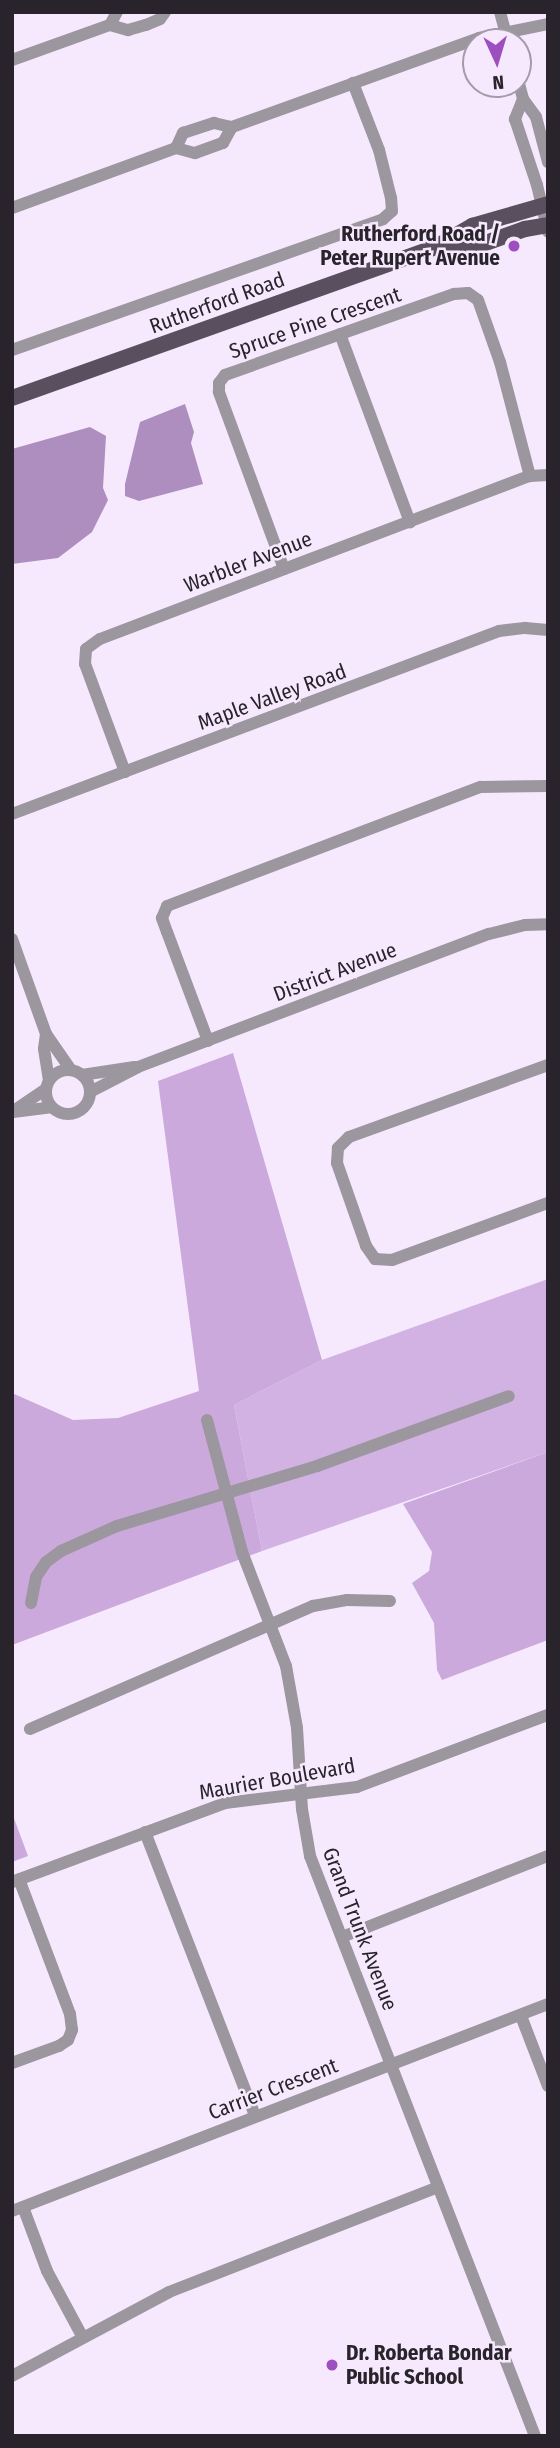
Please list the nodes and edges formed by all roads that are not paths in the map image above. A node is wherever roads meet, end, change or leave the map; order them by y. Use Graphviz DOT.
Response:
graph roads {
  1 [pos="117,12"];
  2 [pos="165,12"];
  3 [pos="110,24"];
  4 [pos="462,44"];
  5 [pos="12,60"];
  6 [pos="353,83"];
  7 [pos="523,99"];
  8 [pos="232,127"];
  9 [pos="176,148"];
  10 [pos="548,162"];
  11 [pos="545,205"];
  12 [pos="12,208"];
  13 [pos="547,228"];
  14 [pos="436,247"];
  15 [pos="340,334"];
  16 [pos="12,350"];
  17 [pos="12,398"];
  18 [pos="548,475"];
  19 [pos="530,476"];
  20 [pos="410,522"];
  21 [pos="284,569"];
  22 [pos="548,630"];
  23 [pos="125,772"];
  24 [pos="548,786"];
  25 [pos="12,814"];
  26 [pos="548,924"];
  27 [pos="12,939"];
  28 [pos="46,1034"];
  29 [pos="208,1041"];
  30 [pos="548,1065"];
  31 [pos="138,1067"];
  32 [pos="77,1072"];
  33 [pos="48,1084"];
  34 [pos="90,1092"];
  35 [pos="51,1107"];
  36 [pos="548,1203"];
  37 [pos="509,1396"];
  38 [pos="207,1420"];
  39 [pos="223,1492"];
  40 [pos="390,1601"];
  41 [pos="31,1602"];
  42 [pos="270,1623"];
  43 [pos="548,1715"];
  44 [pos="30,1729"];
  45 [pos="303,1793"];
  46 [pos="145,1832"];
  47 [pos="548,1856"];
  48 [pos="16,1880"];
  49 [pos="342,1937"];
  50 [pos="548,2004"];
  51 [pos="521,2016"];
  52 [pos="12,2063"];
  53 [pos="391,2064"];
  54 [pos="548,2086"];
  55 [pos="255,2115"];
  56 [pos="438,2187"];
  57 [pos="18,2209"];
  58 [pos="82,2336"];
  59 [pos="12,2376"];
  60 [pos="535,2436"];
  1 -- 3 [label="street"];
  2 -- 3 [label="street"];
  3 -- 5 [label="street"];
  4 -- 6 [label="street"];
  6 -- 8 [label="street"];
  6 -- 16 [label="street"];
  7 -- 10 [label="street"];
  7 -- 11 [label="street"];
  8 -- 9 [label="street"];
  8 -- 9 [label="street"];
  9 -- 12 [label="street"];
  11 -- 13 [label="street"];
  11 -- 14 [label="main road, Rutherford Road"];
  13 -- 14 [label="main road, Rutherford Road"];
  14 -- 17 [label="main road, Rutherford Road"];
  15 -- 19 [label="street, Spruce Pine Crescent"];
  15 -- 20 [label="street"];
  15 -- 21 [label="street, Spruce Pine Crescent"];
  18 -- 19 [label="street, Warbler Avenue"];
  19 -- 20 [label="street, Warbler Avenue"];
  20 -- 21 [label="street, Warbler Avenue"];
  21 -- 23 [label="street, Warbler Avenue"];
  22 -- 23 [label="street, Maple Valley Road"];
  23 -- 25 [label="street, Maple Valley Road"];
  24 -- 29 [label="street"];
  26 -- 29 [label="street, District Avenue"];
  27 -- 28 [label="street"];
  28 -- 32 [label="street"];
  28 -- 33 [label="street"];
  29 -- 31 [label="street, District Avenue"];
  30 -- 36 [label="street"];
  31 -- 32 [label="street, District Avenue"];
  31 -- 34 [label="street, District Avenue"];
  32 -- 33 [label="street"];
  32 -- 34 [label="street"];
  33 -- 35 [label="street"];
  33 -- 35 [label="street"];
  34 -- 35 [label="street"];
  37 -- 39 [label="street"];
  38 -- 39 [label="street, Grand Trunk Avenue"];
  39 -- 41 [label="street"];
  39 -- 42 [label="street, Grand Trunk Avenue"];
  40 -- 42 [label="street"];
  42 -- 44 [label="street"];
  42 -- 45 [label="street, Grand Trunk Avenue"];
  43 -- 45 [label="street, Maurier Boulevard"];
  45 -- 46 [label="street, Maurier Boulevard"];
  45 -- 49 [label="street, Grand Trunk Avenue"];
  46 -- 48 [label="street, Maurier Boulevard"];
  46 -- 55 [label="street"];
  47 -- 49 [label="street"];
  48 -- 52 [label="street"];
  49 -- 53 [label="street, Grand Trunk Avenue"];
  50 -- 51 [label="street, Carrier Crescent"];
  51 -- 53 [label="street, Carrier Crescent"];
  51 -- 54 [label="street"];
  53 -- 55 [label="street, Carrier Crescent"];
  53 -- 56 [label="street, Grand Trunk Avenue"];
  55 -- 57 [label="street, Carrier Crescent"];
  56 -- 58 [label="street"];
  56 -- 60 [label="street, Grand Trunk Avenue"];
  57 -- 58 [label="street"];
  58 -- 59 [label="street"];
}
